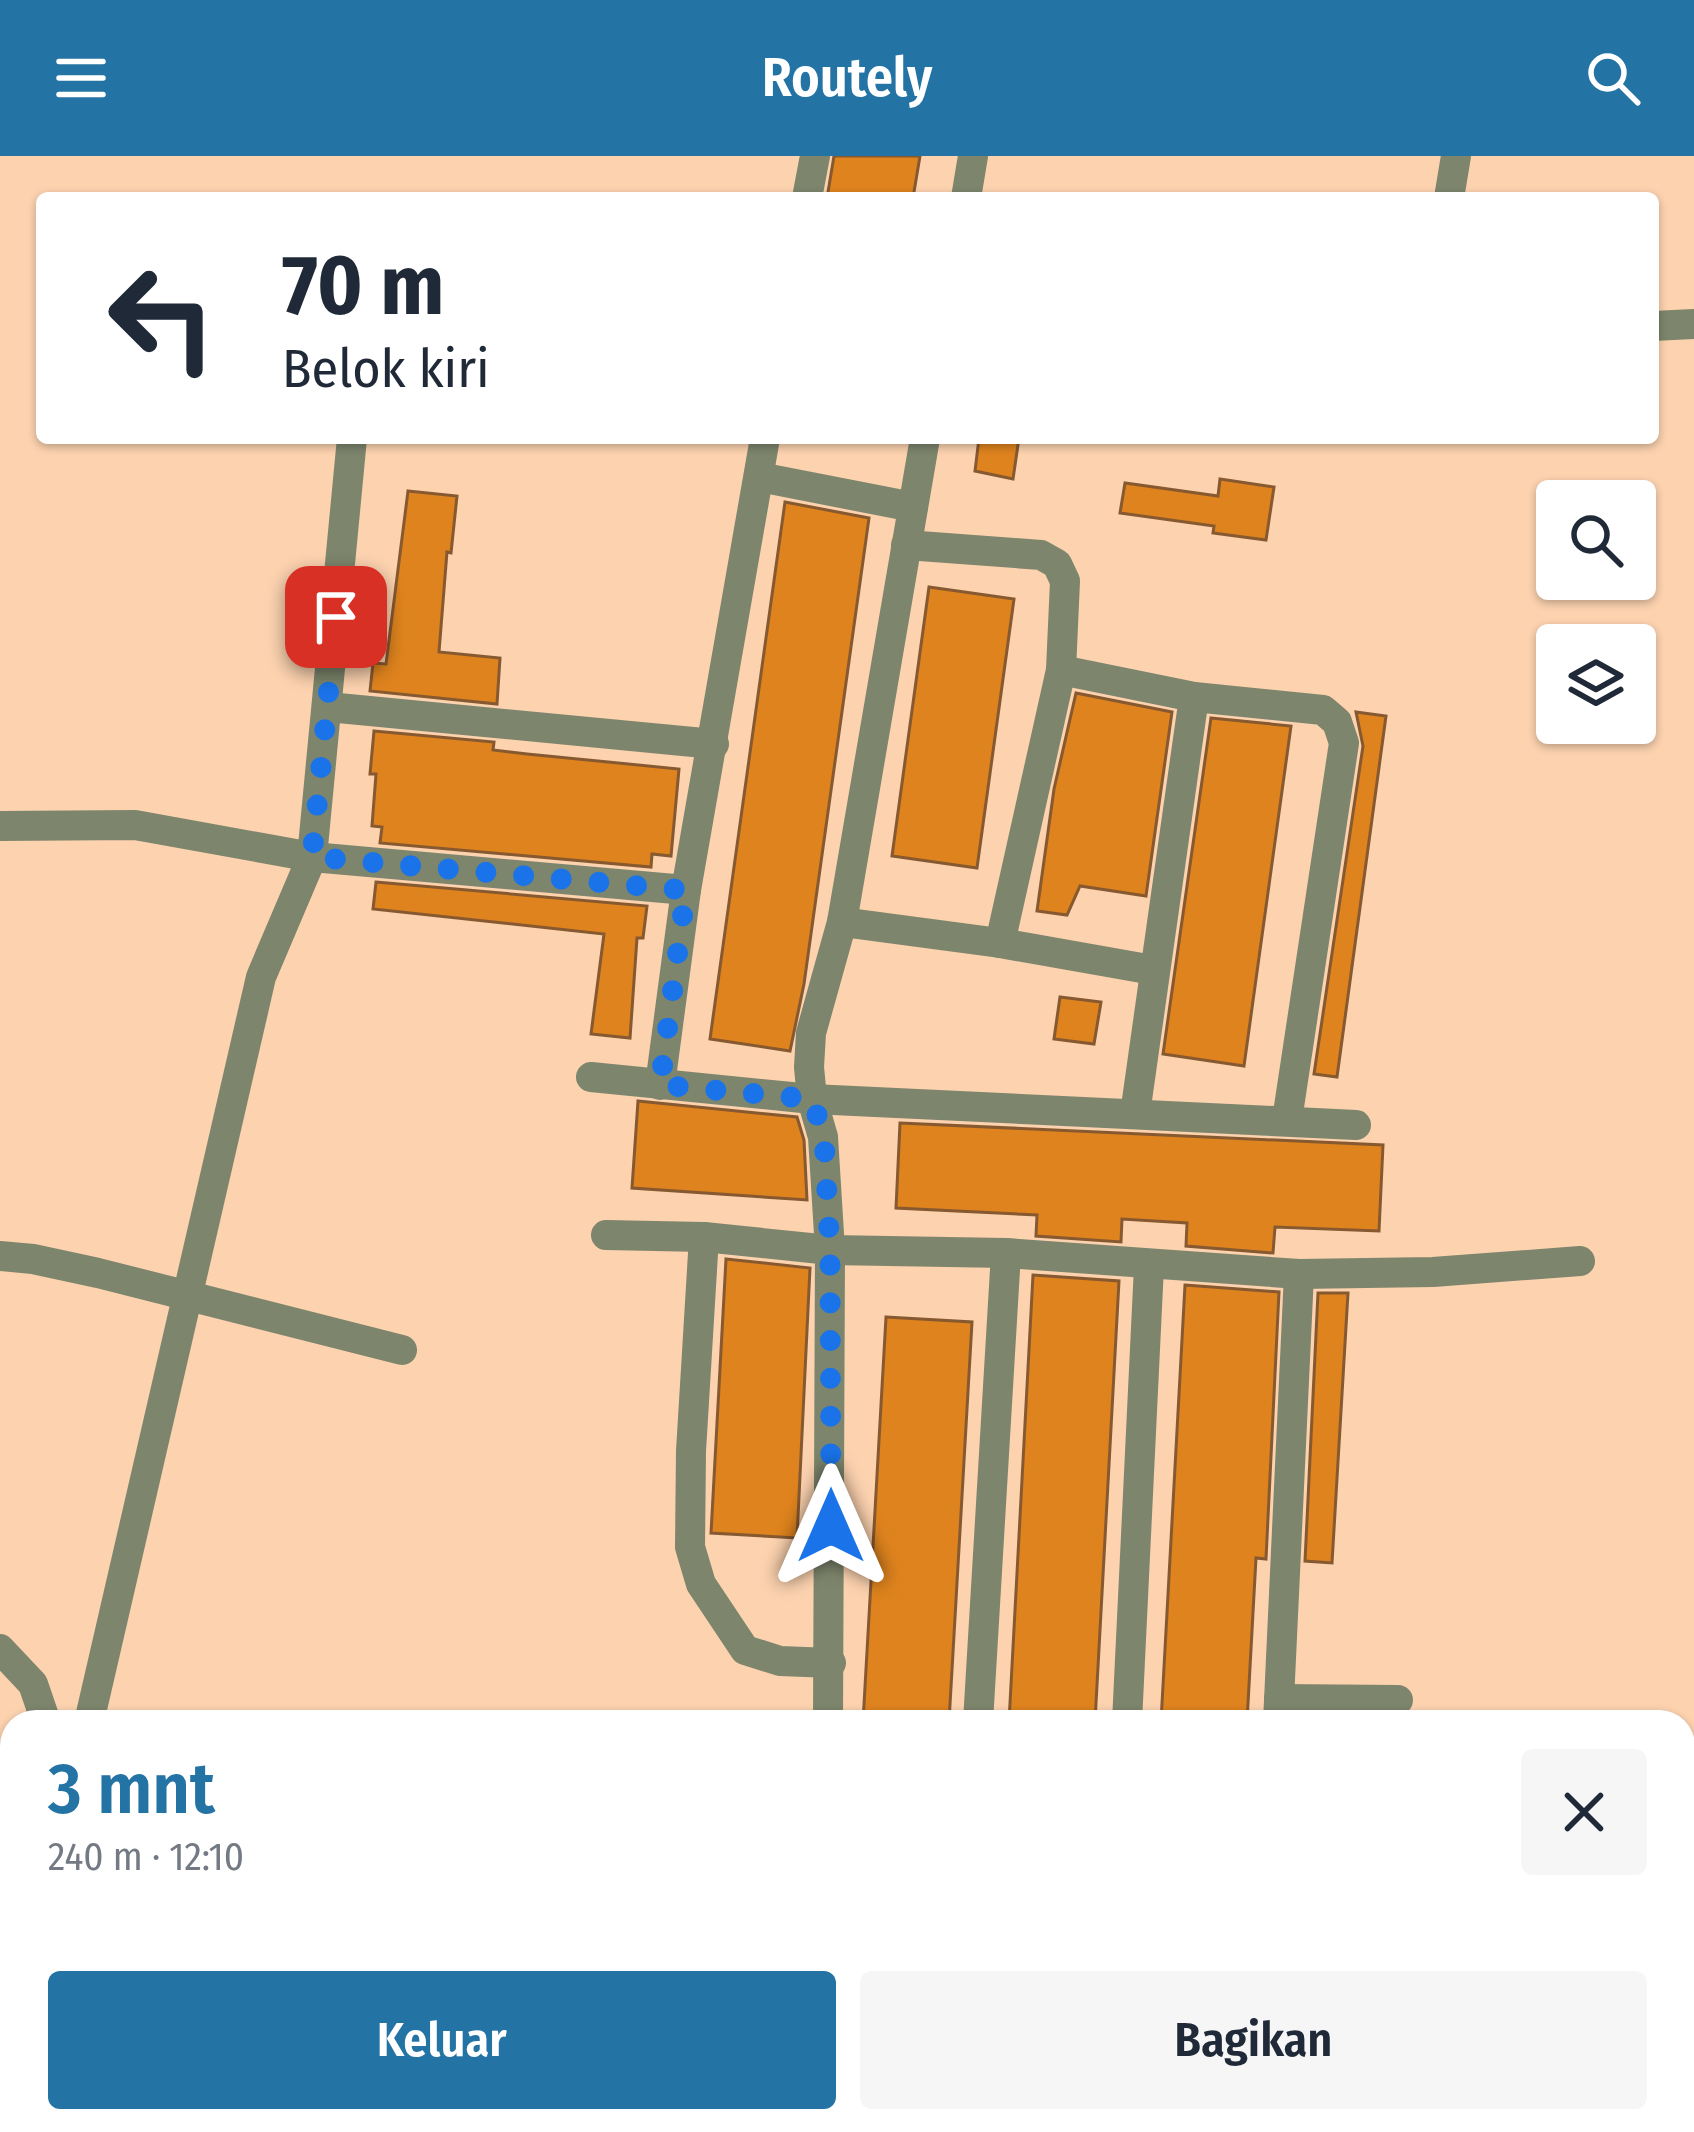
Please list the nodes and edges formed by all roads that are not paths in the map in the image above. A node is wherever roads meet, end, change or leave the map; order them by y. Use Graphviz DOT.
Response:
graph roads {
  1 [pos="815,156"];
  2 [pos="973,156"];
  3 [pos="1456,156"];
  4 [pos="808,192"];
  5 [pos="967,192"];
  6 [pos="1449,192"];
  7 [pos="1694,324"];
  8 [pos="1659,326"];
  9 [pos="351,444"];
  10 [pos="764,444"];
  11 [pos="924,444"];
  12 [pos="759,477"];
  13 [pos="913,507"];
  14 [pos="906,545"];
  15 [pos="1061,670"];
  16 [pos="1194,697"];
  17 [pos="328,707"];
  18 [pos="714,744"];
  19 [pos="0,826"];
  20 [pos="312,857"];
  21 [pos="686,890"];
  22 [pos="842,922"];
  23 [pos="1000,943"];
  24 [pos="1153,970"];
  25 [pos="591,1077"];
  26 [pos="660,1085"];
  27 [pos="812,1099"];
  28 [pos="1135,1114"];
  29 [pos="1287,1120"];
  30 [pos="1356,1125"];
  31 [pos="606,1234"];
  32 [pos="704,1237"];
  33 [pos="830,1250"];
  34 [pos="1006,1253"];
  35 [pos="0,1256"];
  36 [pos="1580,1261"];
  37 [pos="1149,1266"];
  38 [pos="1299,1274"];
  39 [pos="184,1296"];
  40 [pos="402,1349"];
  41 [pos="0,1648"];
  42 [pos="831,1663"];
  43 [pos="1398,1700"];
  44 [pos="42,1710"];
  45 [pos="92,1710"];
  46 [pos="829,1710"];
  47 [pos="979,1710"];
  48 [pos="1128,1710"];
  49 [pos="1278,1710"];
  50 [pos="1289,1710"];
  1 -- 4 [label="street"];
  2 -- 5 [label="street"];
  3 -- 6 [label="street"];
  7 -- 8 [label="street"];
  9 -- 17 [label="street"];
  10 -- 12 [label="street"];
  11 -- 13 [label="street"];
  12 -- 13 [label="street"];
  12 -- 18 [label="street"];
  13 -- 14 [label="street"];
  14 -- 15 [label="street"];
  14 -- 22 [label="street"];
  15 -- 16 [label="street"];
  15 -- 23 [label="street"];
  16 -- 24 [label="street"];
  16 -- 29 [label="street"];
  17 -- 18 [label="street"];
  17 -- 20 [label="street"];
  18 -- 21 [label="street"];
  19 -- 20 [label="street"];
  20 -- 21 [label="street"];
  20 -- 39 [label="street"];
  21 -- 26 [label="street"];
  22 -- 23 [label="street"];
  22 -- 27 [label="street"];
  23 -- 24 [label="street"];
  24 -- 28 [label="street"];
  25 -- 26 [label="street"];
  26 -- 27 [label="street"];
  27 -- 28 [label="street"];
  27 -- 33 [label="street"];
  28 -- 29 [label="street"];
  29 -- 30 [label="street"];
  31 -- 32 [label="street"];
  32 -- 33 [label="street"];
  32 -- 42 [label="street"];
  33 -- 34 [label="street"];
  33 -- 42 [label="street"];
  34 -- 37 [label="street"];
  34 -- 47 [label="street"];
  35 -- 39 [label="street"];
  36 -- 38 [label="street"];
  37 -- 38 [label="street"];
  37 -- 48 [label="street"];
  38 -- 49 [label="street"];
  39 -- 40 [label="street"];
  39 -- 45 [label="street"];
  41 -- 44 [label="street"];
  42 -- 46 [label="street"];
  43 -- 50 [label="street"];
}
